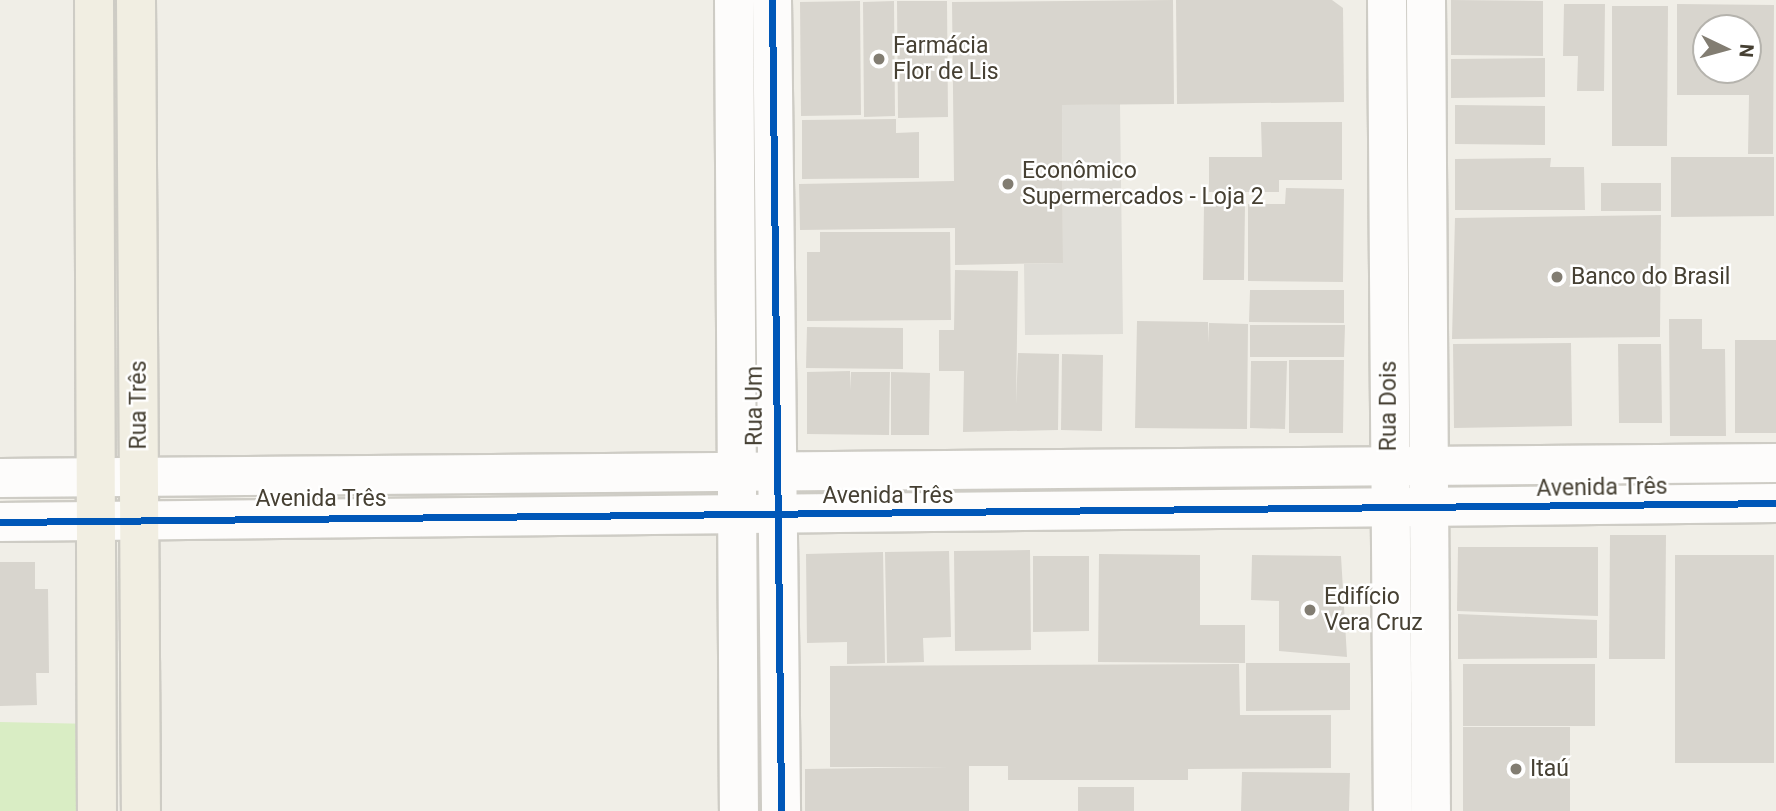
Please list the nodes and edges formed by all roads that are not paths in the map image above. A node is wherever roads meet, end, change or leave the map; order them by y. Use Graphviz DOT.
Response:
graph roads {
  1 [pos="94,0"];
  2 [pos="136,0"];
  3 [pos="734,0"];
  4 [pos="772,0"];
  5 [pos="1387,0"];
  6 [pos="1426,0"];
  7 [pos="1776,463"];
  8 [pos="1429,464"];
  9 [pos="1389,466"];
  10 [pos="775,469"];
  11 [pos="737,471"];
  12 [pos="94,477"];
  13 [pos="0,478"];
  14 [pos="139,478"];
  15 [pos="1776,503"];
  16 [pos="1389,511"];
  17 [pos="1429,511"];
  18 [pos="736,515"];
  19 [pos="776,516"];
  20 [pos="139,519"];
  21 [pos="94,521"];
  22 [pos="0,522"];
  23 [pos="97,811"];
  24 [pos="141,811"];
  25 [pos="739,811"];
  26 [pos="781,811"];
  27 [pos="1393,811"];
  28 [pos="1431,811"];
  1 -- 12 [label="main road, Rua Três"];
  2 -- 14 [label="main road, Rua Três"];
  3 -- 11 [label="street, Rua Um"];
  4 -- 10 [label="street, Rua Um"];
  5 -- 9 [label="street, Rua Dois"];
  6 -- 8 [label="street, Rua Dois"];
  7 -- 8 [label="street, Avenida Três"];
  8 -- 9 [label="street, Avenida Três"];
  8 -- 17 [label="street, Rua Dois"];
  9 -- 10 [label="street, Avenida Três"];
  9 -- 16 [label="street, Rua Dois"];
  10 -- 11 [label="street, Avenida Três"];
  10 -- 19 [label="street, Rua Um"];
  11 -- 14 [label="street, Avenida Três"];
  11 -- 18 [label="street, Rua Um"];
  12 -- 13 [label="street, Avenida Três"];
  12 -- 14 [label="street, Avenida Três"];
  12 -- 21 [label="main road, Rua Três"];
  14 -- 20 [label="main road, Rua Três"];
  15 -- 17 [label="street, Avenida Três"];
  16 -- 17 [label="street, Avenida Três"];
  16 -- 19 [label="street, Avenida Três"];
  16 -- 27 [label="street, Rua Dois"];
  17 -- 28 [label="street, Rua Dois"];
  18 -- 19 [label="street, Avenida Três"];
  18 -- 20 [label="street, Avenida Três"];
  18 -- 25 [label="street, Rua Um"];
  19 -- 26 [label="street, Rua Um"];
  20 -- 21 [label="street, Avenida Três"];
  20 -- 24 [label="main road, Rua Três"];
  21 -- 22 [label="street, Avenida Três"];
  21 -- 23 [label="main road, Rua Três"];
}
